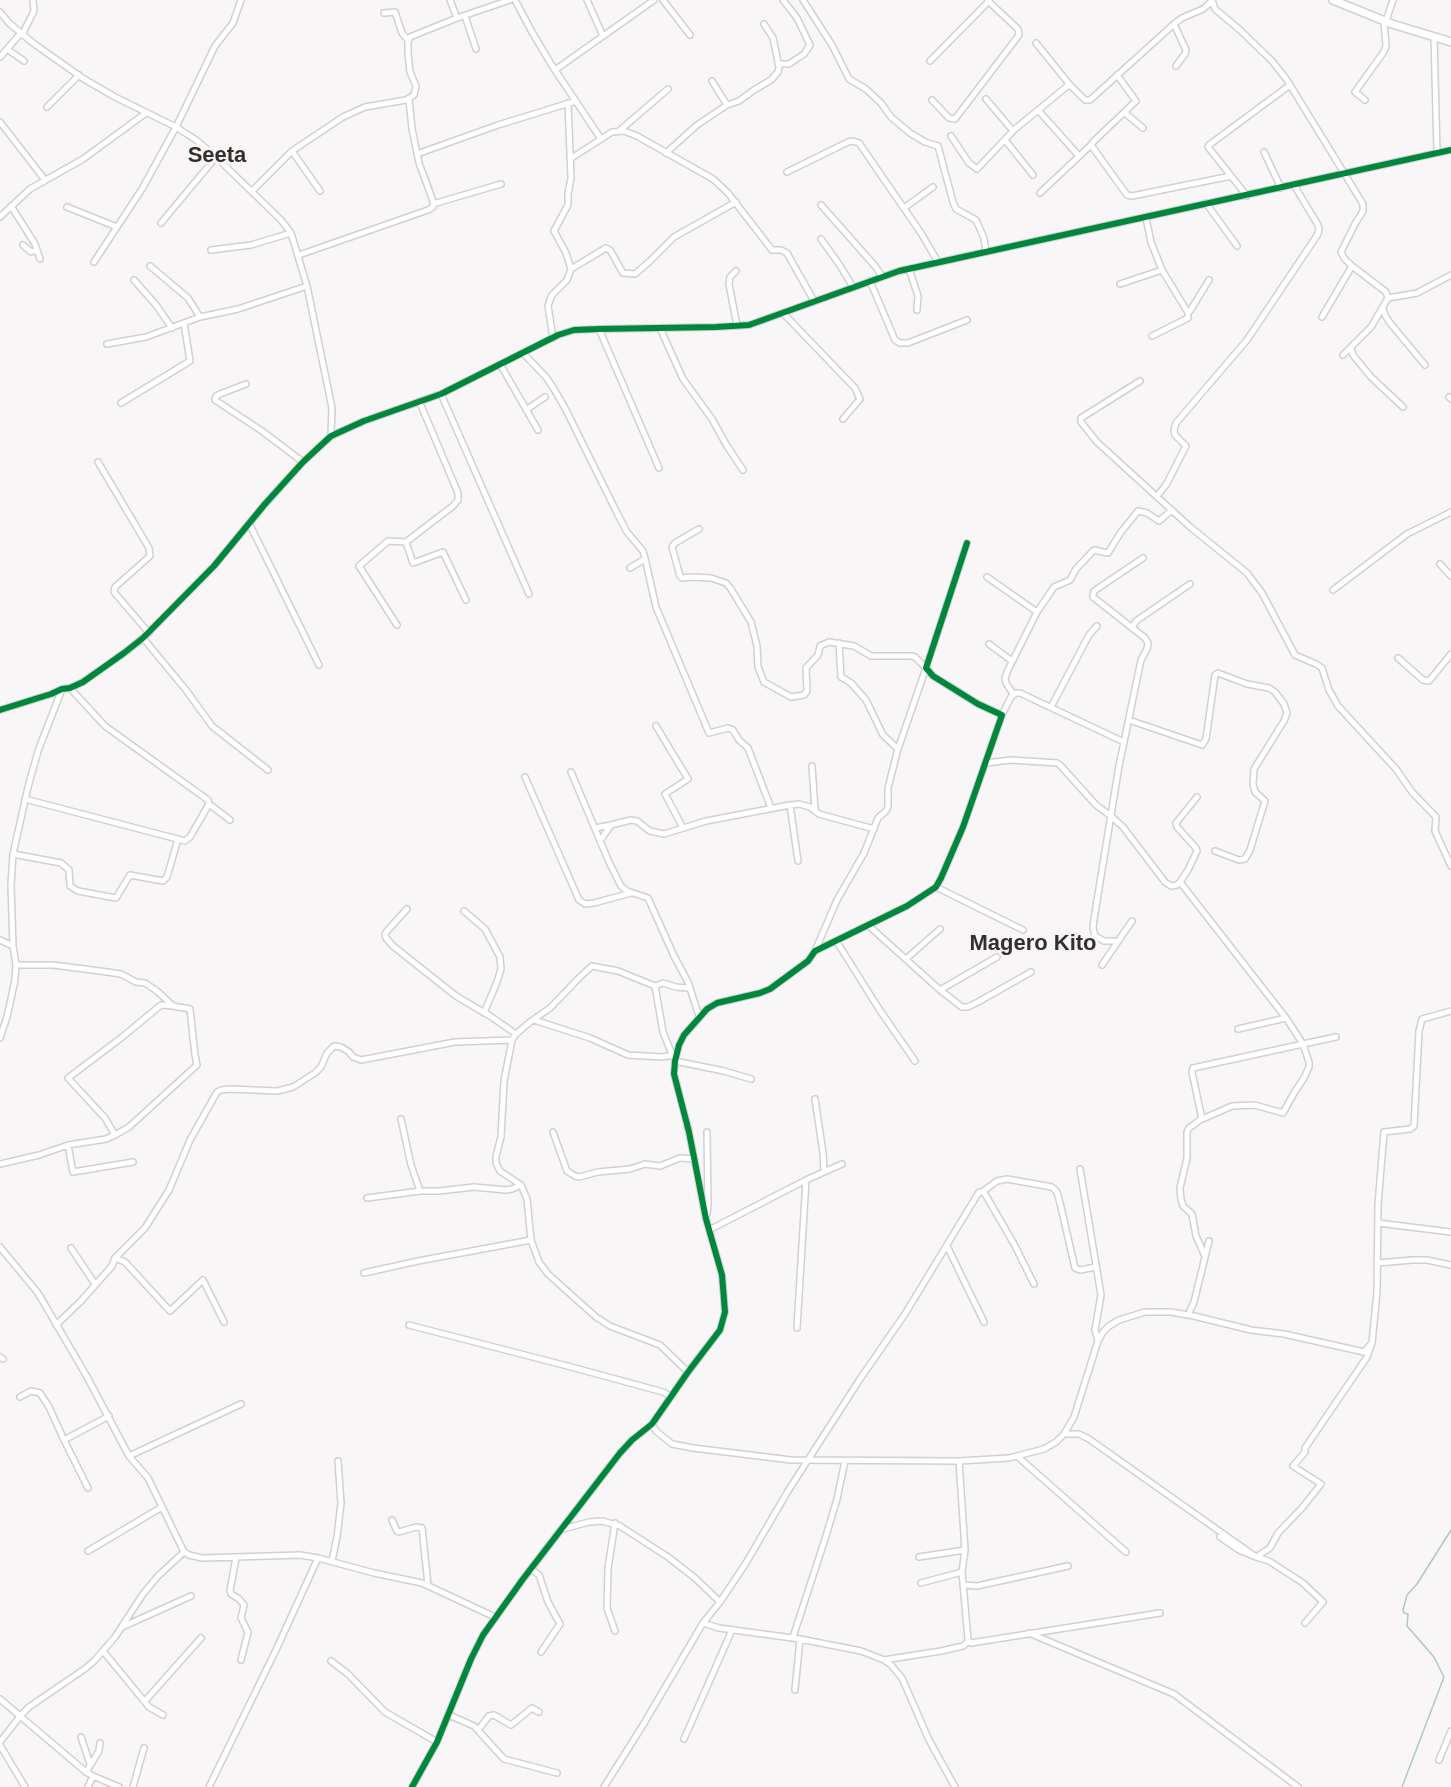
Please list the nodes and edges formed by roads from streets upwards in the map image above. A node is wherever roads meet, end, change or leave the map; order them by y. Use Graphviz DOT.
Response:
graph roads {
  1 [pos="33,0"];
  2 [pos="241,0"];
  3 [pos="450,0"];
  4 [pos="510,0"];
  5 [pos="515,0"];
  6 [pos="586,0"];
  7 [pos="654,0"];
  8 [pos="663,0"];
  9 [pos="783,0"];
  10 [pos="803,0"];
  11 [pos="1333,0"];
  12 [pos="1393,0"];
  13 [pos="989,1"];
  14 [pos="1212,1"];
  15 [pos="0,12"];
  16 [pos="384,13"];
  17 [pos="465,16"];
  18 [pos="458,18"];
  19 [pos="1385,21"];
  20 [pos="764,24"];
  21 [pos="1174,24"];
  22 [pos="22,34"];
  23 [pos="690,35"];
  24 [pos="603,36"];
  25 [pos="1434,37"];
  26 [pos="408,40"];
  27 [pos="1451,42"];
  28 [pos="1036,43"];
  29 [pos="7,49"];
  30 [pos="476,49"];
  31 [pos="0,57"];
  32 [pos="24,61"];
  33 [pos="930,61"];
  34 [pos="779,64"];
  35 [pos="1176,66"];
  36 [pos="555,70"];
  37 [pos="79,75"];
  38 [pos="1117,75"];
  39 [pos="712,81"];
  40 [pos="1070,85"];
  41 [pos="1290,85"];
  42 [pos="668,89"];
  43 [pos="409,99"];
  44 [pos="986,99"];
  45 [pos="932,100"];
  46 [pos="1365,100"];
  47 [pos="576,101"];
  48 [pos="567,103"];
  49 [pos="727,105"];
  50 [pos="47,108"];
  51 [pos="1038,110"];
  52 [pos="146,113"];
  53 [pos="1125,113"];
  54 [pos="0,122"];
  55 [pos="176,127"];
  56 [pos="1143,128"];
  57 [pos="619,131"];
  58 [pos="1013,131"];
  59 [pos="951,136"];
  60 [pos="602,139"];
  61 [pos="1005,140"];
  62 [pos="1092,145"];
  63 [pos="1451,150"];
  64 [pos="292,151"];
  65 [pos="1264,152"];
  66 [pos="1437,152"];
  67 [pos="666,153"];
  68 [pos="417,154"];
  69 [pos="1079,156"];
  70 [pos="216,157"];
  71 [pos="570,159"];
  72 [pos="787,172"];
  73 [pos="1345,173"];
  74 [pos="1033,174"];
  75 [pos="1231,176"];
  76 [pos="45,180"];
  77 [pos="501,184"];
  78 [pos="1294,185"];
  79 [pos="933,187"];
  80 [pos="1281,188"];
  81 [pos="252,191"];
  82 [pos="320,191"];
  83 [pos="1040,193"];
  84 [pos="1247,196"];
  85 [pos="736,202"];
  86 [pos="1206,203"];
  87 [pos="434,204"];
  88 [pos="11,206"];
  89 [pos="821,206"];
  90 [pos="67,207"];
  91 [pos="904,208"];
  92 [pos="0,217"];
  93 [pos="1146,218"];
  94 [pos="161,223"];
  95 [pos="117,227"];
  96 [pos="291,233"];
  97 [pos="821,239"];
  98 [pos="23,245"];
  99 [pos="1237,246"];
  100 [pos="37,250"];
  101 [pos="211,250"];
  102 [pos="986,251"];
  103 [pos="298,255"];
  104 [pos="40,258"];
  105 [pos="94,262"];
  106 [pos="938,262"];
  107 [pos="150,266"];
  108 [pos="1352,266"];
  109 [pos="909,268"];
  110 [pos="571,269"];
  111 [pos="1162,270"];
  112 [pos="736,271"];
  113 [pos="1451,275"];
  114 [pos="882,276"];
  115 [pos="134,280"];
  116 [pos="870,280"];
  117 [pos="1209,280"];
  118 [pos="1120,284"];
  119 [pos="307,286"];
  120 [pos="853,287"];
  121 [pos="1388,298"];
  122 [pos="814,301"];
  123 [pos="1383,309"];
  124 [pos="917,310"];
  125 [pos="1188,312"];
  126 [pos="783,313"];
  127 [pos="200,317"];
  128 [pos="1322,317"];
  129 [pos="967,320"];
  130 [pos="184,323"];
  131 [pos="737,326"];
  132 [pos="172,327"];
  133 [pos="660,327"];
  134 [pos="599,329"];
  135 [pos="1152,336"];
  136 [pos="553,338"];
  137 [pos="107,344"];
  138 [pos="1350,348"];
  139 [pos="523,352"];
  140 [pos="1344,355"];
  141 [pos="501,364"];
  142 [pos="1425,365"];
  143 [pos="1140,381"];
  144 [pos="246,384"];
  145 [pos="441,394"];
  146 [pos="545,397"];
  147 [pos="121,403"];
  148 [pos="420,403"];
  149 [pos="1403,407"];
  150 [pos="526,410"];
  151 [pos="843,419"];
  152 [pos="538,430"];
  153 [pos="332,436"];
  154 [pos="98,462"];
  155 [pos="303,462"];
  156 [pos="659,468"];
  157 [pos="743,470"];
  158 [pos="1156,496"];
  159 [pos="1172,510"];
  160 [pos="1451,512"];
  161 [pos="249,523"];
  162 [pos="699,529"];
  163 [pos="406,542"];
  164 [pos="967,543"];
  165 [pos="645,558"];
  166 [pos="1143,558"];
  167 [pos="1440,564"];
  168 [pos="630,568"];
  169 [pos="1451,576"];
  170 [pos="987,578"];
  171 [pos="1190,584"];
  172 [pos="1333,590"];
  173 [pos="529,594"];
  174 [pos="466,600"];
  175 [pos="1037,612"];
  176 [pos="397,625"];
  177 [pos="1097,626"];
  178 [pos="1132,628"];
  179 [pos="149,633"];
  180 [pos="143,638"];
  181 [pos="840,643"];
  182 [pos="989,644"];
  183 [pos="1451,654"];
  184 [pos="1398,658"];
  185 [pos="1012,661"];
  186 [pos="319,665"];
  187 [pos="926,668"];
  188 [pos="70,688"];
  189 [pos="62,689"];
  190 [pos="1013,694"];
  191 [pos="1051,707"];
  192 [pos="0,710"];
  193 [pos="1002,715"];
  194 [pos="1129,720"];
  195 [pos="656,726"];
  196 [pos="1124,742"];
  197 [pos="898,749"];
  198 [pos="986,763"];
  199 [pos="812,766"];
  200 [pos="268,770"];
  201 [pos="571,771"];
  202 [pos="525,777"];
  203 [pos="1197,797"];
  204 [pos="25,799"];
  205 [pos="209,804"];
  206 [pos="790,805"];
  207 [pos="771,808"];
  208 [pos="815,810"];
  209 [pos="1111,816"];
  210 [pos="230,820"];
  211 [pos="611,825"];
  212 [pos="595,828"];
  213 [pos="683,828"];
  214 [pos="874,829"];
  215 [pos="178,839"];
  216 [pos="600,841"];
  217 [pos="1215,850"];
  218 [pos="13,854"];
  219 [pos="798,861"];
  220 [pos="1451,866"];
  221 [pos="1180,882"];
  222 [pos="936,887"];
  223 [pos="631,893"];
  224 [pos="407,909"];
  225 [pos="464,912"];
  226 [pos="1132,921"];
  227 [pos="868,926"];
  228 [pos="940,929"];
  229 [pos="1023,930"];
  230 [pos="0,940"];
  231 [pos="1118,941"];
  232 [pos="837,942"];
  233 [pos="13,946"];
  234 [pos="815,951"];
  235 [pos="997,957"];
  236 [pos="906,959"];
  237 [pos="16,965"];
  238 [pos="1102,965"];
  239 [pos="1031,972"];
  240 [pos="655,986"];
  241 [pos="689,988"];
  242 [pos="940,990"];
  243 [pos="173,1006"];
  244 [pos="1451,1011"];
  245 [pos="484,1012"];
  246 [pos="699,1016"];
  247 [pos="1286,1018"];
  248 [pos="534,1020"];
  249 [pos="1238,1029"];
  250 [pos="514,1037"];
  251 [pos="1336,1037"];
  252 [pos="0,1038"];
  253 [pos="1303,1044"];
  254 [pos="673,1058"];
  255 [pos="915,1060"];
  256 [pos="751,1079"];
  257 [pos="815,1099"];
  258 [pos="401,1119"];
  259 [pos="1202,1119"];
  260 [pos="553,1132"];
  261 [pos="707,1132"];
  262 [pos="115,1135"];
  263 [pos="68,1145"];
  264 [pos="694,1159"];
  265 [pos="133,1162"];
  266 [pos="0,1164"];
  267 [pos="842,1164"];
  268 [pos="1080,1169"];
  269 [pos="824,1172"];
  270 [pos="806,1180"];
  271 [pos="521,1185"];
  272 [pos="420,1191"];
  273 [pos="982,1192"];
  274 [pos="367,1198"];
  275 [pos="706,1219"];
  276 [pos="1378,1223"];
  277 [pos="709,1230"];
  278 [pos="1451,1232"];
  279 [pos="531,1240"];
  280 [pos="1209,1241"];
  281 [pos="947,1246"];
  282 [pos="0,1247"];
  283 [pos="71,1248"];
  284 [pos="1205,1256"];
  285 [pos="115,1257"];
  286 [pos="1378,1263"];
  287 [pos="1451,1265"];
  288 [pos="1096,1267"];
  289 [pos="364,1273"];
  290 [pos="95,1284"];
  291 [pos="1034,1284"];
  292 [pos="1188,1315"];
  293 [pos="224,1322"];
  294 [pos="984,1322"];
  295 [pos="56,1325"];
  296 [pos="409,1325"];
  297 [pos="797,1328"];
  298 [pos="1098,1341"];
  299 [pos="1366,1354"];
  300 [pos="688,1372"];
  301 [pos="670,1396"];
  302 [pos="20,1397"];
  303 [pos="241,1404"];
  304 [pos="109,1416"];
  305 [pos="652,1424"];
  306 [pos="1064,1434"];
  307 [pos="64,1440"];
  308 [pos="129,1456"];
  309 [pos="1017,1456"];
  310 [pos="810,1459"];
  311 [pos="338,1461"];
  312 [pos="845,1461"];
  313 [pos="959,1461"];
  314 [pos="87,1488"];
  315 [pos="162,1507"];
  316 [pos="392,1520"];
  317 [pos="615,1523"];
  318 [pos="562,1530"];
  319 [pos="1220,1537"];
  320 [pos="965,1550"];
  321 [pos="88,1551"];
  322 [pos="184,1552"];
  323 [pos="1126,1552"];
  324 [pos="236,1557"];
  325 [pos="919,1557"];
  326 [pos="1256,1557"];
  327 [pos="318,1558"];
  328 [pos="332,1561"];
  329 [pos="1068,1566"];
  330 [pos="531,1569"];
  331 [pos="962,1572"];
  332 [pos="921,1583"];
  333 [pos="428,1585"];
  334 [pos="964,1585"];
  335 [pos="191,1596"];
  336 [pos="720,1602"];
  337 [pos="1160,1613"];
  338 [pos="495,1617"];
  339 [pos="703,1623"];
  340 [pos="1305,1623"];
  341 [pos="120,1628"];
  342 [pos="732,1630"];
  343 [pos="615,1631"];
  344 [pos="1029,1634"];
  345 [pos="793,1637"];
  346 [pos="201,1638"];
  347 [pos="800,1639"];
  348 [pos="969,1641"];
  349 [pos="103,1652"];
  350 [pos="541,1653"];
  351 [pos="241,1660"];
  352 [pos="884,1660"];
  353 [pos="331,1661"];
  354 [pos="795,1690"];
  355 [pos="0,1699"];
  356 [pos="145,1701"];
  357 [pos="539,1712"];
  358 [pos="21,1715"];
  359 [pos="163,1715"];
  360 [pos="449,1715"];
  361 [pos="478,1730"];
  362 [pos="1451,1731"];
  363 [pos="81,1737"];
  364 [pos="684,1739"];
  365 [pos="437,1742"];
  366 [pos="0,1743"];
  367 [pos="100,1743"];
  368 [pos="144,1748"];
  369 [pos="1439,1760"];
  370 [pos="90,1764"];
  371 [pos="86,1772"];
  372 [pos="557,1773"];
  373 [pos="93,1776"];
  374 [pos="25,1787"];
  375 [pos="88,1787"];
  376 [pos="119,1787"];
  377 [pos="133,1787"];
  378 [pos="209,1787"];
  379 [pos="412,1787"];
  380 [pos="603,1787"];
  381 [pos="955,1787"];
  382 [pos="1298,1787"];
  1 -- 22 [label="street"];
  2 -- 55 [label="street"];
  3 -- 18 [label="street"];
  4 -- 17 [label="street"];
  5 -- 36 [label="street"];
  6 -- 24 [label="street"];
  7 -- 24 [label="street"];
  8 -- 23 [label="street"];
  9 -- 34 [label="street"];
  10 -- 102 [label="street"];
  11 -- 19 [label="street"];
  12 -- 19 [label="street"];
  13 -- 33 [label="street"];
  13 -- 45 [label="street"];
  14 -- 21 [label="street"];
  14 -- 41 [label="street"];
  15 -- 22 [label="street"];
  16 -- 26 [label="street"];
  17 -- 18 [label="street"];
  17 -- 30 [label="street"];
  18 -- 26 [label="street"];
  19 -- 25 [label="street"];
  19 -- 46 [label="street"];
  20 -- 34 [label="street"];
  21 -- 35 [label="street"];
  21 -- 38 [label="street"];
  22 -- 29 [label="street"];
  22 -- 37 [label="street"];
  24 -- 36 [label="street"];
  25 -- 27 [label="street"];
  25 -- 66 [label="street"];
  26 -- 43 [label="street"];
  28 -- 40 [label="street"];
  29 -- 31 [label="street"];
  29 -- 32 [label="street"];
  34 -- 49 [label="street"];
  36 -- 47 [label="street"];
  37 -- 50 [label="street"];
  37 -- 52 [label="street"];
  38 -- 40 [label="street"];
  38 -- 53 [label="street"];
  39 -- 49 [label="street"];
  40 -- 51 [label="street"];
  41 -- 73 [label="street"];
  41 -- 75 [label="street"];
  42 -- 57 [label="street"];
  43 -- 64 [label="street"];
  43 -- 68 [label="street"];
  44 -- 58 [label="street"];
  47 -- 48 [label="street"];
  47 -- 60 [label="street"];
  48 -- 68 [label="street"];
  48 -- 71 [label="street"];
  49 -- 67 [label="street"];
  51 -- 58 [label="street"];
  51 -- 69 [label="street"];
  52 -- 55 [label="street"];
  52 -- 76 [label="street"];
  53 -- 56 [label="street"];
  53 -- 62 [label="street"];
  54 -- 76 [label="street"];
  55 -- 70 [label="street"];
  55 -- 95 [label="street"];
  57 -- 60 [label="street"];
  57 -- 67 [label="street"];
  58 -- 61 [label="street"];
  59 -- 61 [label="street"];
  60 -- 71 [label="street"];
  61 -- 74 [label="street"];
  62 -- 69 [label="street"];
  62 -- 75 [label="street"];
  63 -- 66 [label="street"];
  64 -- 81 [label="street"];
  64 -- 82 [label="street"];
  65 -- 80 [label="street"];
  66 -- 73 [label="street"];
  67 -- 85 [label="street"];
  68 -- 87 [label="street"];
  69 -- 83 [label="street"];
  70 -- 81 [label="street"];
  70 -- 94 [label="street"];
  71 -- 110 [label="street"];
  72 -- 91 [label="street"];
  73 -- 78 [label="street"];
  73 -- 108 [label="street"];
  75 -- 84 [label="street"];
  76 -- 88 [label="street"];
  77 -- 87 [label="street"];
  78 -- 80 [label="street"];
  78 -- 158 [label="street"];
  79 -- 91 [label="street"];
  80 -- 84 [label="street"];
  81 -- 96 [label="street"];
  84 -- 86 [label="street"];
  85 -- 110 [label="street"];
  85 -- 122 [label="street"];
  86 -- 93 [label="street"];
  86 -- 99 [label="street"];
  87 -- 103 [label="street"];
  88 -- 92 [label="street"];
  88 -- 100 [label="street"];
  89 -- 114 [label="street"];
  90 -- 95 [label="street"];
  91 -- 106 [label="street"];
  93 -- 102 [label="street"];
  93 -- 111 [label="street"];
  95 -- 105 [label="street"];
  96 -- 101 [label="street"];
  96 -- 103 [label="street"];
  97 -- 120 [label="street"];
  98 -- 100 [label="street"];
  100 -- 104 [label="street"];
  102 -- 106 [label="street"];
  103 -- 119 [label="street"];
  106 -- 109 [label="street"];
  107 -- 127 [label="street"];
  108 -- 121 [label="street"];
  108 -- 128 [label="street"];
  109 -- 114 [label="street"];
  109 -- 124 [label="street"];
  110 -- 136 [label="street"];
  111 -- 118 [label="street"];
  111 -- 125 [label="street"];
  112 -- 131 [label="street"];
  113 -- 121 [label="street"];
  114 -- 116 [label="street"];
  115 -- 132 [label="street"];
  116 -- 120 [label="street"];
  116 -- 129 [label="street"];
  117 -- 125 [label="street"];
  119 -- 127 [label="street"];
  119 -- 153 [label="street"];
  120 -- 122 [label="street"];
  121 -- 123 [label="street"];
  122 -- 126 [label="street"];
  123 -- 138 [label="street"];
  123 -- 142 [label="street"];
  125 -- 135 [label="street"];
  126 -- 131 [label="street"];
  126 -- 151 [label="street"];
  127 -- 130 [label="street"];
  130 -- 132 [label="street"];
  130 -- 147 [label="street"];
  131 -- 133 [label="street"];
  132 -- 137 [label="street"];
  133 -- 134 [label="street"];
  133 -- 157 [label="street"];
  134 -- 136 [label="street"];
  134 -- 156 [label="street"];
  136 -- 139 [label="street"];
  138 -- 140 [label="street"];
  138 -- 149 [label="street"];
  139 -- 141 [label="street"];
  139 -- 165 [label="street"];
  141 -- 145 [label="street"];
  141 -- 150 [label="street"];
  143 -- 158 [label="street"];
  144 -- 155 [label="street"];
  145 -- 148 [label="street"];
  145 -- 173 [label="street"];
  146 -- 150 [label="street"];
  148 -- 153 [label="street"];
  148 -- 163 [label="street"];
  150 -- 152 [label="street"];
  153 -- 155 [label="street"];
  154 -- 179 [label="street"];
  155 -- 161 [label="street"];
  158 -- 159 [label="street"];
  159 -- 175 [label="street"];
  159 -- 220 [label="street"];
  160 -- 172 [label="street"];
  161 -- 179 [label="street"];
  161 -- 186 [label="street"];
  162 -- 181 [label="street"];
  163 -- 174 [label="street"];
  163 -- 176 [label="street"];
  164 -- 187 [label="street"];
  165 -- 168 [label="street"];
  165 -- 207 [label="street"];
  166 -- 178 [label="street"];
  167 -- 169 [label="street"];
  170 -- 175 [label="street"];
  171 -- 178 [label="street"];
  175 -- 185 [label="street"];
  177 -- 191 [label="street"];
  178 -- 194 [label="street"];
  179 -- 180 [label="street"];
  180 -- 188 [label="street"];
  180 -- 200 [label="street"];
  181 -- 187 [label="street"];
  181 -- 197 [label="street"];
  182 -- 185 [label="street"];
  183 -- 184 [label="street"];
  185 -- 190 [label="street"];
  187 -- 193 [label="street"];
  187 -- 197 [label="street"];
  188 -- 189 [label="street"];
  188 -- 205 [label="street"];
  189 -- 192 [label="street"];
  189 -- 204 [label="street"];
  190 -- 191 [label="street"];
  190 -- 193 [label="street"];
  191 -- 196 [label="street"];
  193 -- 198 [label="street"];
  194 -- 196 [label="street"];
  194 -- 217 [label="street"];
  195 -- 213 [label="street"];
  196 -- 209 [label="street"];
  197 -- 214 [label="street"];
  198 -- 209 [label="street"];
  198 -- 222 [label="street"];
  199 -- 208 [label="street"];
  201 -- 212 [label="street"];
  202 -- 223 [label="street"];
  203 -- 221 [label="street"];
  204 -- 215 [label="street"];
  204 -- 218 [label="street"];
  205 -- 210 [label="street"];
  205 -- 215 [label="street"];
  206 -- 207 [label="street"];
  206 -- 208 [label="street"];
  206 -- 219 [label="street"];
  207 -- 213 [label="street"];
  208 -- 214 [label="street"];
  209 -- 221 [label="street"];
  209 -- 231 [label="street"];
  211 -- 212 [label="street"];
  211 -- 213 [label="street"];
  211 -- 216 [label="street"];
  212 -- 216 [label="street"];
  214 -- 234 [label="street"];
  215 -- 218 [label="street"];
  216 -- 223 [label="street"];
  218 -- 233 [label="street"];
  221 -- 247 [label="street"];
  222 -- 227 [label="street"];
  222 -- 229 [label="street"];
  223 -- 241 [label="street"];
  224 -- 245 [label="street"];
  225 -- 245 [label="street"];
  226 -- 231 [label="street"];
  227 -- 232 [label="street"];
  227 -- 236 [label="street"];
  228 -- 236 [label="street"];
  230 -- 233 [label="street"];
  231 -- 238 [label="street"];
  232 -- 234 [label="street"];
  232 -- 255 [label="street"];
  233 -- 237 [label="street"];
  234 -- 246 [label="street"];
  235 -- 242 [label="street"];
  236 -- 242 [label="street"];
  237 -- 243 [label="street"];
  237 -- 252 [label="street"];
  239 -- 242 [label="street"];
  240 -- 241 [label="street"];
  240 -- 248 [label="street"];
  240 -- 254 [label="street"];
  241 -- 246 [label="street"];
  243 -- 262 [label="street"];
  243 -- 262 [label="street"];
  244 -- 276 [label="street"];
  245 -- 250 [label="street"];
  246 -- 254 [label="street"];
  247 -- 249 [label="street"];
  247 -- 253 [label="street"];
  248 -- 250 [label="street"];
  248 -- 254 [label="street"];
  250 -- 271 [label="street"];
  250 -- 285 [label="street"];
  251 -- 253 [label="street"];
  253 -- 259 [label="street"];
  253 -- 259 [label="street"];
  254 -- 256 [label="street"];
  254 -- 264 [label="street"];
  257 -- 269 [label="street"];
  258 -- 272 [label="street"];
  259 -- 284 [label="street"];
  260 -- 264 [label="street"];
  261 -- 275 [label="street"];
  262 -- 263 [label="street"];
  263 -- 265 [label="street"];
  263 -- 266 [label="street"];
  264 -- 275 [label="street"];
  267 -- 269 [label="street"];
  268 -- 288 [label="street"];
  269 -- 270 [label="street"];
  270 -- 277 [label="street"];
  270 -- 297 [label="street"];
  271 -- 272 [label="street"];
  271 -- 279 [label="street"];
  272 -- 274 [label="street"];
  273 -- 281 [label="street"];
  273 -- 288 [label="street"];
  273 -- 291 [label="street"];
  275 -- 277 [label="street"];
  276 -- 278 [label="street"];
  276 -- 286 [label="street"];
  277 -- 300 [label="street"];
  279 -- 289 [label="street"];
  279 -- 300 [label="street"];
  280 -- 284 [label="street"];
  281 -- 294 [label="street"];
  281 -- 310 [label="street"];
  282 -- 295 [label="street"];
  283 -- 290 [label="street"];
  284 -- 292 [label="street"];
  285 -- 290 [label="street"];
  285 -- 293 [label="street"];
  286 -- 287 [label="street"];
  286 -- 299 [label="street"];
  288 -- 298 [label="street"];
  290 -- 295 [label="street"];
  292 -- 298 [label="street"];
  292 -- 299 [label="street"];
  295 -- 304 [label="street"];
  296 -- 301 [label="street"];
  298 -- 306 [label="street"];
  299 -- 326 [label="street"];
  300 -- 301 [label="street"];
  301 -- 305 [label="street"];
  302 -- 307 [label="street"];
  303 -- 308 [label="street"];
  304 -- 307 [label="street"];
  304 -- 308 [label="street"];
  305 -- 310 [label="street"];
  305 -- 318 [label="street"];
  306 -- 309 [label="street"];
  306 -- 326 [label="street"];
  307 -- 314 [label="street"];
  308 -- 315 [label="street"];
  309 -- 313 [label="street"];
  309 -- 323 [label="street"];
  310 -- 312 [label="street"];
  310 -- 336 [label="street"];
  311 -- 328 [label="street"];
  312 -- 313 [label="street"];
  312 -- 345 [label="street"];
  313 -- 320 [label="street"];
  315 -- 321 [label="street"];
  315 -- 322 [label="street"];
  316 -- 333 [label="street"];
  317 -- 318 [label="street"];
  317 -- 336 [label="street"];
  317 -- 343 [label="street"];
  318 -- 330 [label="street"];
  319 -- 326 [label="street"];
  320 -- 325 [label="street"];
  320 -- 331 [label="street"];
  322 -- 324 [label="street"];
  322 -- 341 [label="street"];
  324 -- 327 [label="street"];
  324 -- 351 [label="street"];
  326 -- 340 [label="street"];
  327 -- 328 [label="street"];
  327 -- 378 [label="street"];
  328 -- 333 [label="street"];
  329 -- 334 [label="street"];
  330 -- 338 [label="street"];
  330 -- 350 [label="street"];
  331 -- 332 [label="street"];
  331 -- 334 [label="street"];
  333 -- 338 [label="street"];
  334 -- 348 [label="street"];
  335 -- 341 [label="street"];
  336 -- 339 [label="street"];
  337 -- 344 [label="street"];
  338 -- 360 [label="street"];
  339 -- 342 [label="street"];
  339 -- 380 [label="street"];
  341 -- 349 [label="street"];
  342 -- 345 [label="street"];
  342 -- 364 [label="street"];
  344 -- 348 [label="street"];
  344 -- 382 [label="street"];
  345 -- 347 [label="street"];
  346 -- 356 [label="street"];
  347 -- 352 [label="street"];
  347 -- 354 [label="street"];
  348 -- 352 [label="street"];
  349 -- 356 [label="street"];
  349 -- 358 [label="street"];
  352 -- 381 [label="street"];
  353 -- 365 [label="street"];
  355 -- 358 [label="street"];
  356 -- 359 [label="street"];
  357 -- 361 [label="street"];
  358 -- 366 [label="street"];
  358 -- 371 [label="street"];
  360 -- 361 [label="street"];
  360 -- 365 [label="street"];
  361 -- 372 [label="street"];
  362 -- 369 [label="street"];
  363 -- 370 [label="street"];
  365 -- 379 [label="street"];
  366 -- 374 [label="street"];
  367 -- 370 [label="street"];
  368 -- 377 [label="street"];
  370 -- 371 [label="street"];
  371 -- 373 [label="street"];
  373 -- 375 [label="street"];
  373 -- 376 [label="street"];
}
